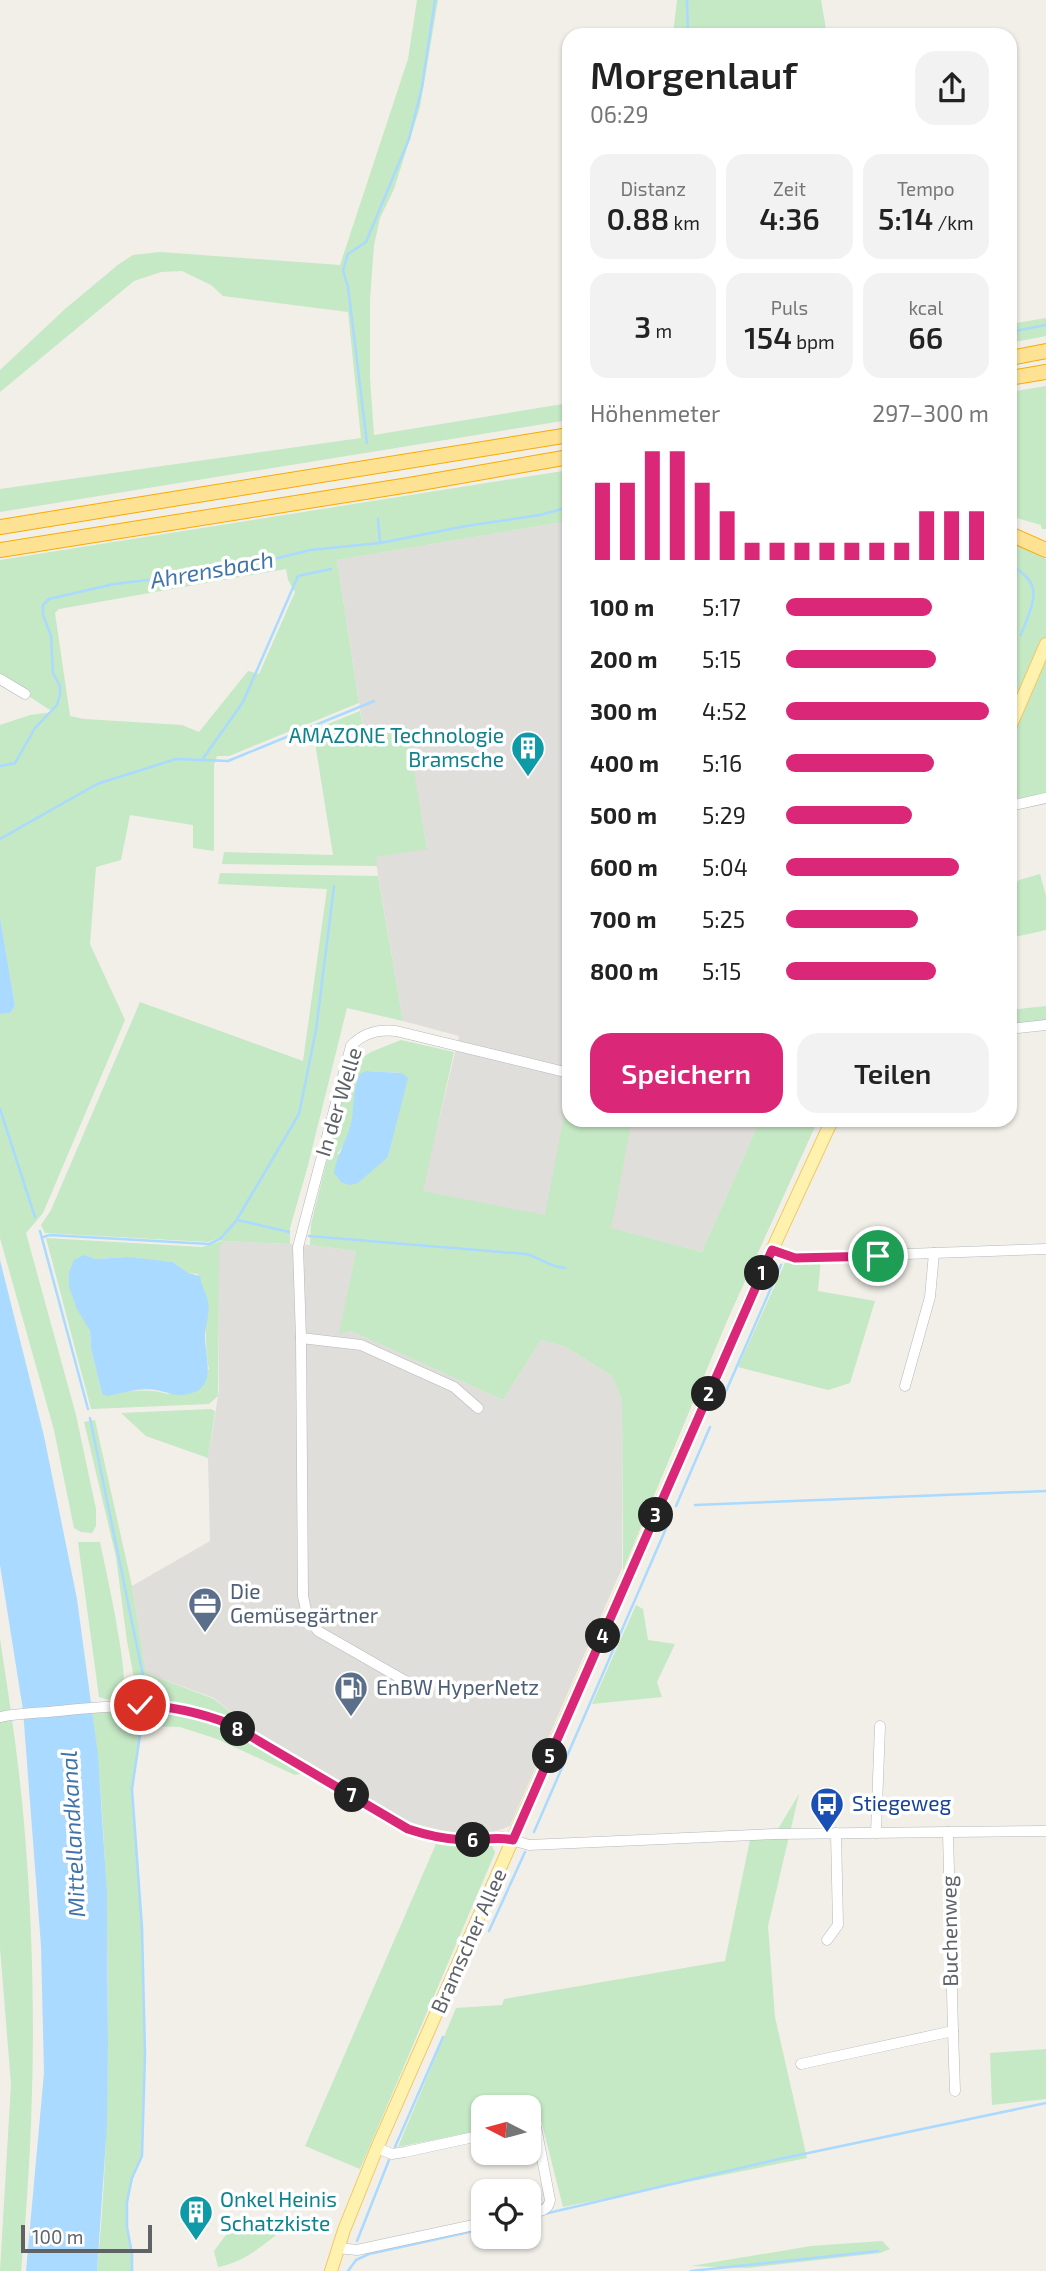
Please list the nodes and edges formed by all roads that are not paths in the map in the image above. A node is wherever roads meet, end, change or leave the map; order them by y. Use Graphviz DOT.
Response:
graph roads {
  1 [pos="1046,351"];
  2 [pos="1017,357"];
  3 [pos="1046,372"];
  4 [pos="1017,378"];
  5 [pos="562,436"];
  6 [pos="562,458"];
  7 [pos="0,527"];
  8 [pos="1017,531"];
  9 [pos="1017,536"];
  10 [pos="1044,542"];
  11 [pos="0,550"];
  12 [pos="1046,644"];
  13 [pos="0,679"];
  14 [pos="25,694"];
  15 [pos="1017,711"];
  16 [pos="1046,798"];
  17 [pos="1017,804"];
  18 [pos="1046,1025"];
  19 [pos="1017,1028"];
  20 [pos="562,1071"];
  21 [pos="829,1127"];
  22 [pos="1046,1249"];
  23 [pos="772,1250"];
  24 [pos="934,1253"];
  25 [pos="302,1339"];
  26 [pos="905,1386"];
  27 [pos="478,1408"];
  28 [pos="416,1687"];
  29 [pos="1,1717"];
  30 [pos="880,1726"];
  31 [pos="1046,1831"];
  32 [pos="947,1832"];
  33 [pos="836,1833"];
  34 [pos="876,1833"];
  35 [pos="513,1840"];
  36 [pos="827,1940"];
  37 [pos="953,2031"];
  38 [pos="801,2064"];
  39 [pos="955,2091"];
  40 [pos="471,2138"];
  41 [pos="377,2148"];
  42 [pos="541,2153"];
  43 [pos="541,2211"];
  44 [pos="471,2226"];
  45 [pos="338,2248"];
  46 [pos="331,2271"];
  1 -- 2 [label="highway"];
  3 -- 4 [label="highway"];
  5 -- 7 [label="highway"];
  6 -- 11 [label="highway"];
  8 -- 10 [label="highway"];
  9 -- 10 [label="highway"];
  12 -- 15 [label="main road"];
  13 -- 14 [label="street"];
  16 -- 17 [label="street"];
  18 -- 19 [label="street"];
  20 -- 25 [label="street, In der Welle"];
  21 -- 23 [label="main road, Bramscher Allee"];
  22 -- 24 [label="street"];
  23 -- 24 [label="street"];
  23 -- 35 [label="main road, Bramscher Allee"];
  24 -- 26 [label="street"];
  25 -- 27 [label="street"];
  25 -- 28 [label="street, In der Welle"];
  29 -- 35 [label="street"];
  30 -- 34 [label="street"];
  31 -- 32 [label="street"];
  32 -- 34 [label="street"];
  32 -- 37 [label="street, Buchenweg"];
  33 -- 34 [label="street"];
  33 -- 35 [label="street"];
  33 -- 36 [label="street"];
  35 -- 41 [label="main road, Bramscher Allee"];
  37 -- 38 [label="street"];
  37 -- 39 [label="street, Buchenweg"];
  40 -- 41 [label="street"];
  41 -- 45 [label="main road, Bramscher Allee"];
  42 -- 43 [label="street"];
  44 -- 45 [label="street"];
  45 -- 46 [label="main road, Bramscher Allee"];
}
